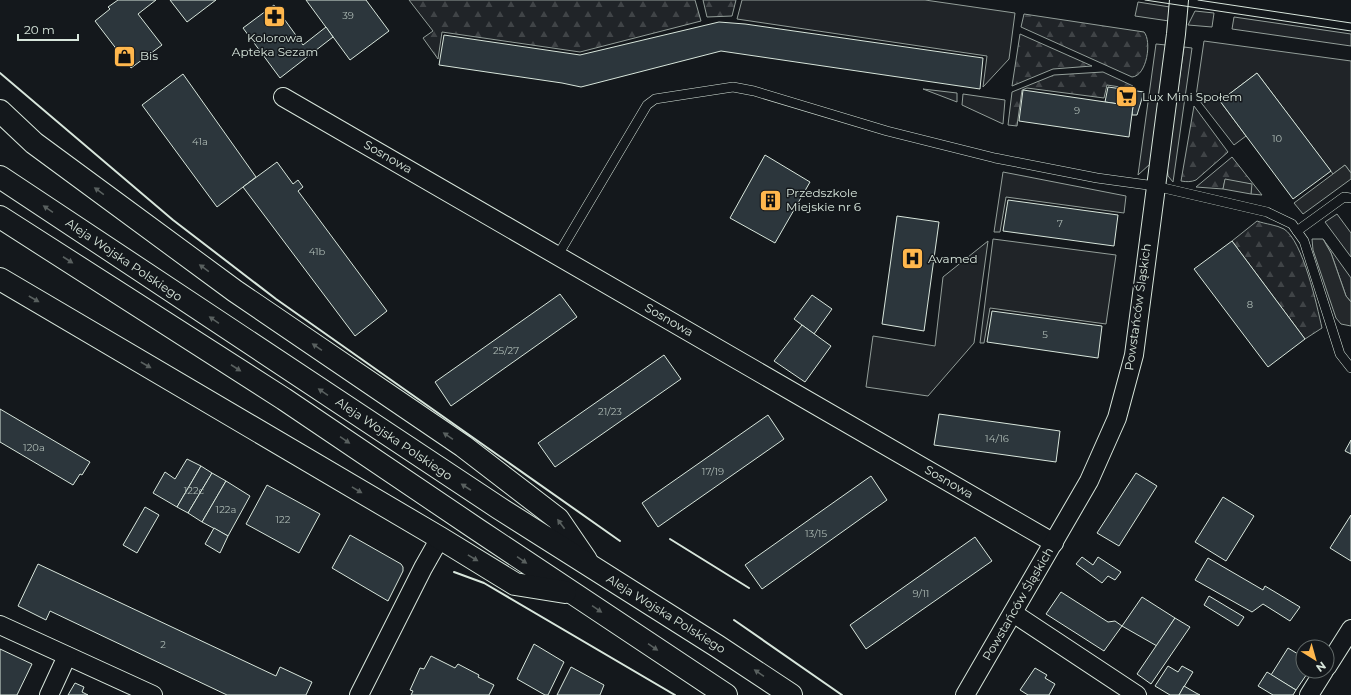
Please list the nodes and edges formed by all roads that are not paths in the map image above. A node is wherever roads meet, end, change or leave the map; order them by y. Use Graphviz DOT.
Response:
graph roads {
  1 [pos="1180,0"];
  2 [pos="283,97"];
  3 [pos="0,111"];
  4 [pos="0,129"];
  5 [pos="34,143"];
  6 [pos="0,178"];
  7 [pos="1155,186"];
  8 [pos="1351,198"];
  9 [pos="0,216"];
  10 [pos="1297,231"];
  11 [pos="558,255"];
  12 [pos="0,279"];
  13 [pos="1351,368"];
  14 [pos="440,538"];
  15 [pos="1054,543"];
  16 [pos="592,567"];
  17 [pos="573,593"];
  18 [pos="1013,613"];
  19 [pos="0,625"];
  20 [pos="1351,629"];
  21 [pos="1335,654"];
  22 [pos="67,656"];
  23 [pos="1319,679"];
  24 [pos="49,695"];
  25 [pos="153,695"];
  26 [pos="359,695"];
  27 [pos="726,695"];
  28 [pos="791,695"];
  29 [pos="965,695"];
  30 [pos="1137,695"];
  31 [pos="1309,695"];
  1 -- 7 [label="street, Powstańców Śląskich"];
  2 -- 11 [label="street, Sosnowa"];
  3 -- 5 [label="main road"];
  4 -- 5 [label="main road"];
  16 -- 5 [label="main road, one-way"];
  16 -- 6 [label="main road, Aleja Wojska Polskiego, one-way"];
  7 -- 10 [label="lane"];
  7 -- 11 [label="lane"];
  7 -- 15 [label="street, Powstańców Śląskich"];
  8 -- 10 [label="lane"];
  9 -- 17 [label="main road, one-way"];
  10 -- 13 [label="lane"];
  11 -- 15 [label="street, Sosnowa"];
  12 -- 14 [label="main road, one-way"];
  14 -- 17 [label="main road, one-way"];
  14 -- 26 [label="street"];
  15 -- 18 [label="street, Powstańców Śląskich"];
  28 -- 16 [label="main road, Aleja Wojska Polskiego, one-way"];
  17 -- 27 [label="main road, one-way"];
  18 -- 29 [label="street, Powstańców Śląskich"];
  18 -- 30 [label="street"];
  19 -- 22 [label="street"];
  20 -- 21 [label="street"];
  22 -- 24 [label="street"];
  22 -- 25 [label="street"];
  23 -- 31 [label="street"];
}
